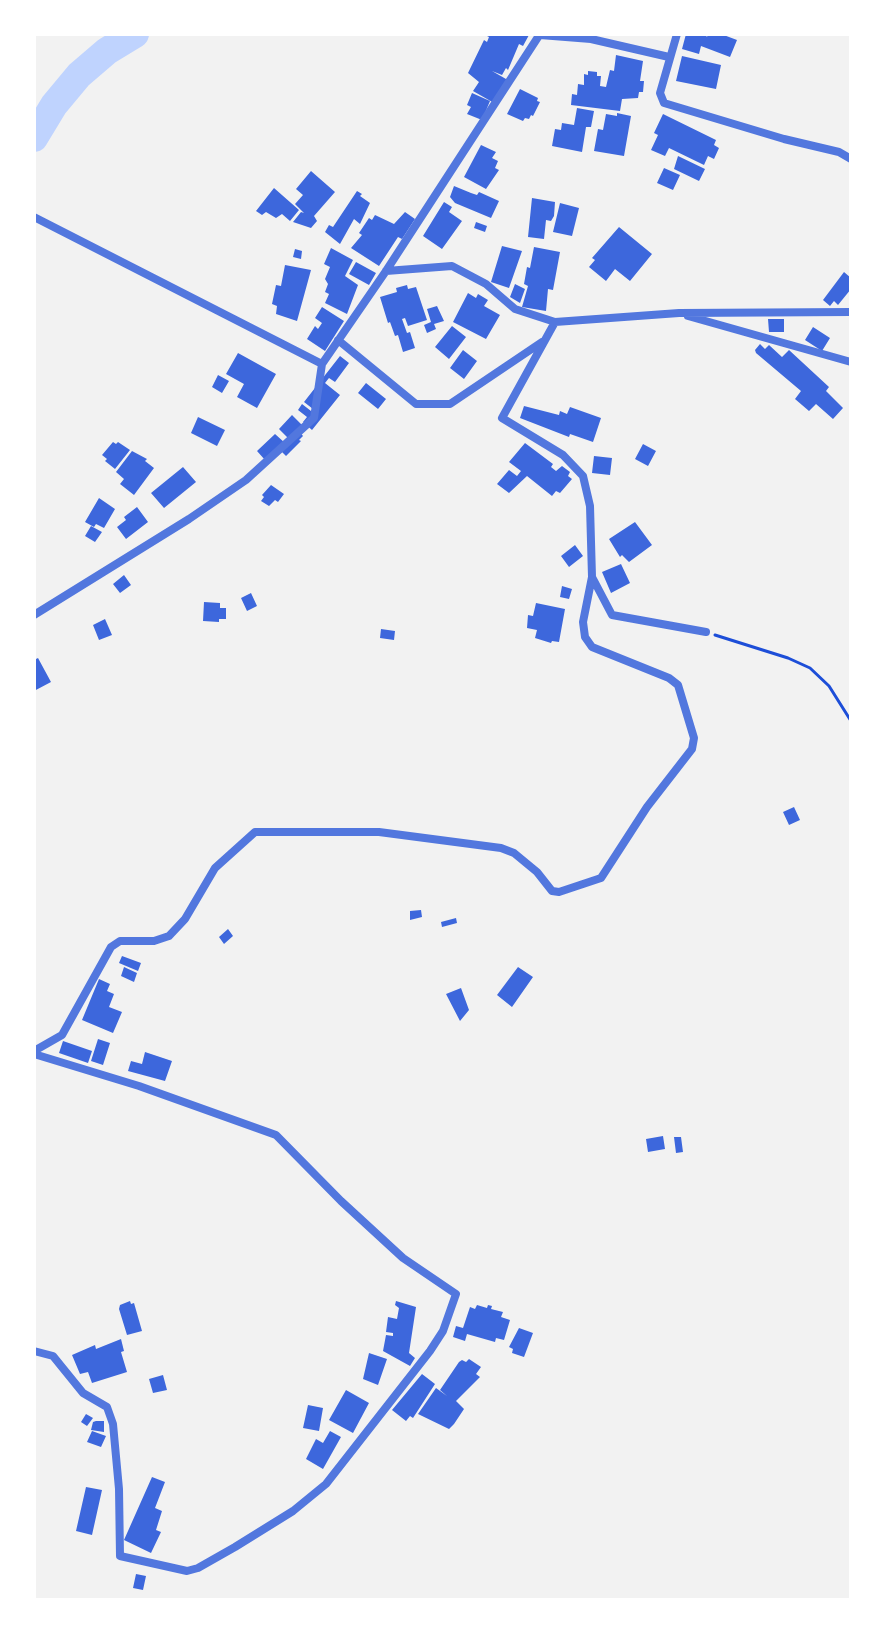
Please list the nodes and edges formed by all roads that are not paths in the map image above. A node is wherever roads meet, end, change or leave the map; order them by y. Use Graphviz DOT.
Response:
graph roads {
  1 [pos="540,34"];
  2 [pos="677,34"];
  3 [pos="669,57"];
  4 [pos="851,159"];
  5 [pos="34,217"];
  6 [pos="386,271"];
  7 [pos="851,312"];
  8 [pos="679,313"];
  9 [pos="555,322"];
  10 [pos="338,340"];
  11 [pos="543,341"];
  12 [pos="851,362"];
  13 [pos="322,364"];
  14 [pos="592,577"];
  15 [pos="34,615"];
  16 [pos="706,632"];
  17 [pos="34,1053"];
  18 [pos="34,1351"];
  1 -- 3 [label="street"];
  1 -- 6 [label="street"];
  2 -- 3 [label="street"];
  3 -- 4 [label="street"];
  5 -- 13 [label="street"];
  6 -- 9 [label="street"];
  6 -- 10 [label="street"];
  7 -- 8 [label="street"];
  8 -- 9 [label="street"];
  8 -- 12 [label="street"];
  9 -- 11 [label="street"];
  10 -- 11 [label="street"];
  10 -- 13 [label="street"];
  11 -- 14 [label="street"];
  13 -- 15 [label="street"];
  14 -- 16 [label="street"];
  14 -- 17 [label="street"];
  17 -- 18 [label="street"];
}
